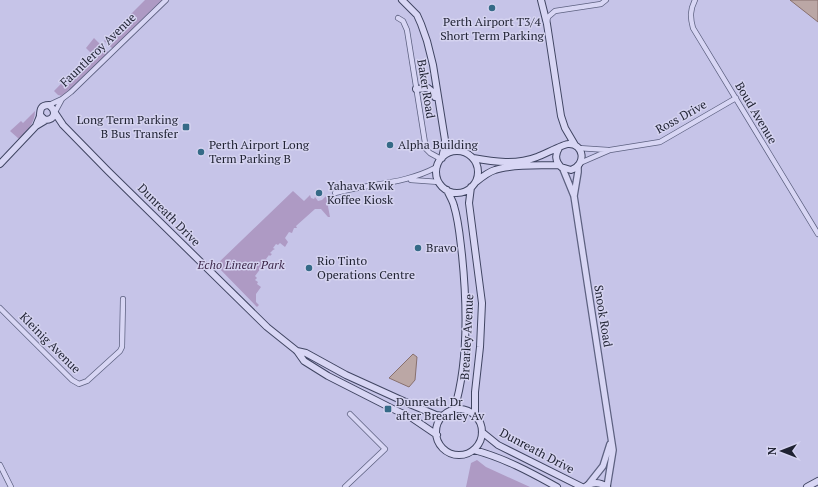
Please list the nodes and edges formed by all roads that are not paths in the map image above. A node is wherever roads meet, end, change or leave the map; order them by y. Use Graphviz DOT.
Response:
graph roads {
  1 [pos="166,0"];
  2 [pos="402,0"];
  3 [pos="541,0"];
  4 [pos="696,0"];
  5 [pos="606,1"];
  6 [pos="398,18"];
  7 [pos="547,24"];
  8 [pos="416,89"];
  9 [pos="736,98"];
  10 [pos="62,99"];
  11 [pos="49,105"];
  12 [pos="55,112"];
  13 [pos="40,115"];
  14 [pos="441,116"];
  15 [pos="48,120"];
  16 [pos="63,125"];
  17 [pos="36,126"];
  18 [pos="577,146"];
  19 [pos="559,148"];
  20 [pos="610,150"];
  21 [pos="441,158"];
  22 [pos="473,158"];
  23 [pos="0,164"];
  24 [pos="579,165"];
  25 [pos="437,167"];
  26 [pos="561,167"];
  27 [pos="407,180"];
  28 [pos="439,182"];
  29 [pos="473,185"];
  30 [pos="447,190"];
  31 [pos="335,193"];
  32 [pos="574,196"];
  33 [pos="818,234"];
  34 [pos="123,299"];
  35 [pos="0,308"];
  36 [pos="297,352"];
  37 [pos="454,410"];
  38 [pos="350,414"];
  39 [pos="443,416"];
  40 [pos="476,416"];
  41 [pos="482,432"];
  42 [pos="437,435"];
  43 [pos="610,440"];
  44 [pos="474,450"];
  45 [pos="0,465"];
  46 [pos="818,481"];
  47 [pos="585,486"];
  48 [pos="11,487"];
  49 [pos="345,487"];
  50 [pos="557,487"];
  51 [pos="607,487"];
  52 [pos="807,487"];
  1 -- 10 [label="street, Fauntleroy Avenue"];
  2 -- 14 [label="main road"];
  3 -- 7 [label="main road"];
  4 -- 9 [label="street, Boud Avenue"];
  5 -- 7 [label="street"];
  6 -- 8 [label="street, Baker Road"];
  7 -- 18 [label="main road"];
  8 -- 14 [label="main road"];
  8 -- 21 [label="street, Baker Road"];
  9 -- 20 [label="street, Ross Drive"];
  9 -- 33 [label="street, Boud Avenue"];
  10 -- 11 [label="street, Fauntleroy Avenue"];
  10 -- 12 [label="street, Fauntleroy Avenue"];
  11 -- 12 [label="main road"];
  11 -- 13 [label="main road"];
  12 -- 15 [label="main road"];
  12 -- 16 [label="main road, Dunreath Drive"];
  13 -- 15 [label="main road"];
  13 -- 17 [label="main road"];
  14 -- 21 [label="main road"];
  15 -- 16 [label="main road, Dunreath Drive"];
  15 -- 17 [label="main road"];
  16 -- 36 [label="main road, Dunreath Drive"];
  17 -- 23 [label="main road"];
  18 -- 19 [label="main road"];
  18 -- 20 [label="street, Ross Drive"];
  18 -- 24 [label="main road"];
  19 -- 22 [label="main road"];
  19 -- 26 [label="main road"];
  20 -- 24 [label="street, Ross Drive"];
  21 -- 22 [label="main road"];
  21 -- 25 [label="main road"];
  22 -- 29 [label="main road"];
  24 -- 26 [label="main road"];
  24 -- 32 [label="street, Snook Road"];
  25 -- 27 [label="street"];
  25 -- 28 [label="main road"];
  26 -- 29 [label="main road"];
  26 -- 32 [label="street, Snook Road"];
  27 -- 28 [label="street"];
  27 -- 31 [label="street"];
  28 -- 30 [label="main road"];
  29 -- 30 [label="main road"];
  29 -- 40 [label="main road, Brearley Avenue"];
  30 -- 37 [label="main road, Brearley Avenue"];
  32 -- 43 [label="street, Snook Road"];
  34 -- 35 [label="street, Kleinig Avenue"];
  36 -- 39 [label="main road, Dunreath Drive"];
  36 -- 42 [label="main road, Dunreath Drive"];
  37 -- 39 [label="main road"];
  37 -- 40 [label="main road"];
  38 -- 49 [label="street"];
  39 -- 42 [label="main road"];
  40 -- 41 [label="main road"];
  41 -- 44 [label="main road"];
  41 -- 47 [label="main road, Dunreath Drive"];
  42 -- 44 [label="main road"];
  43 -- 47 [label="street, Snook Road"];
  43 -- 51 [label="street, Snook Road"];
  44 -- 50 [label="main road, Dunreath Drive"];
  45 -- 48 [label="street"];
  46 -- 52 [label="main road"];
  47 -- 51 [label="main road"];
}
